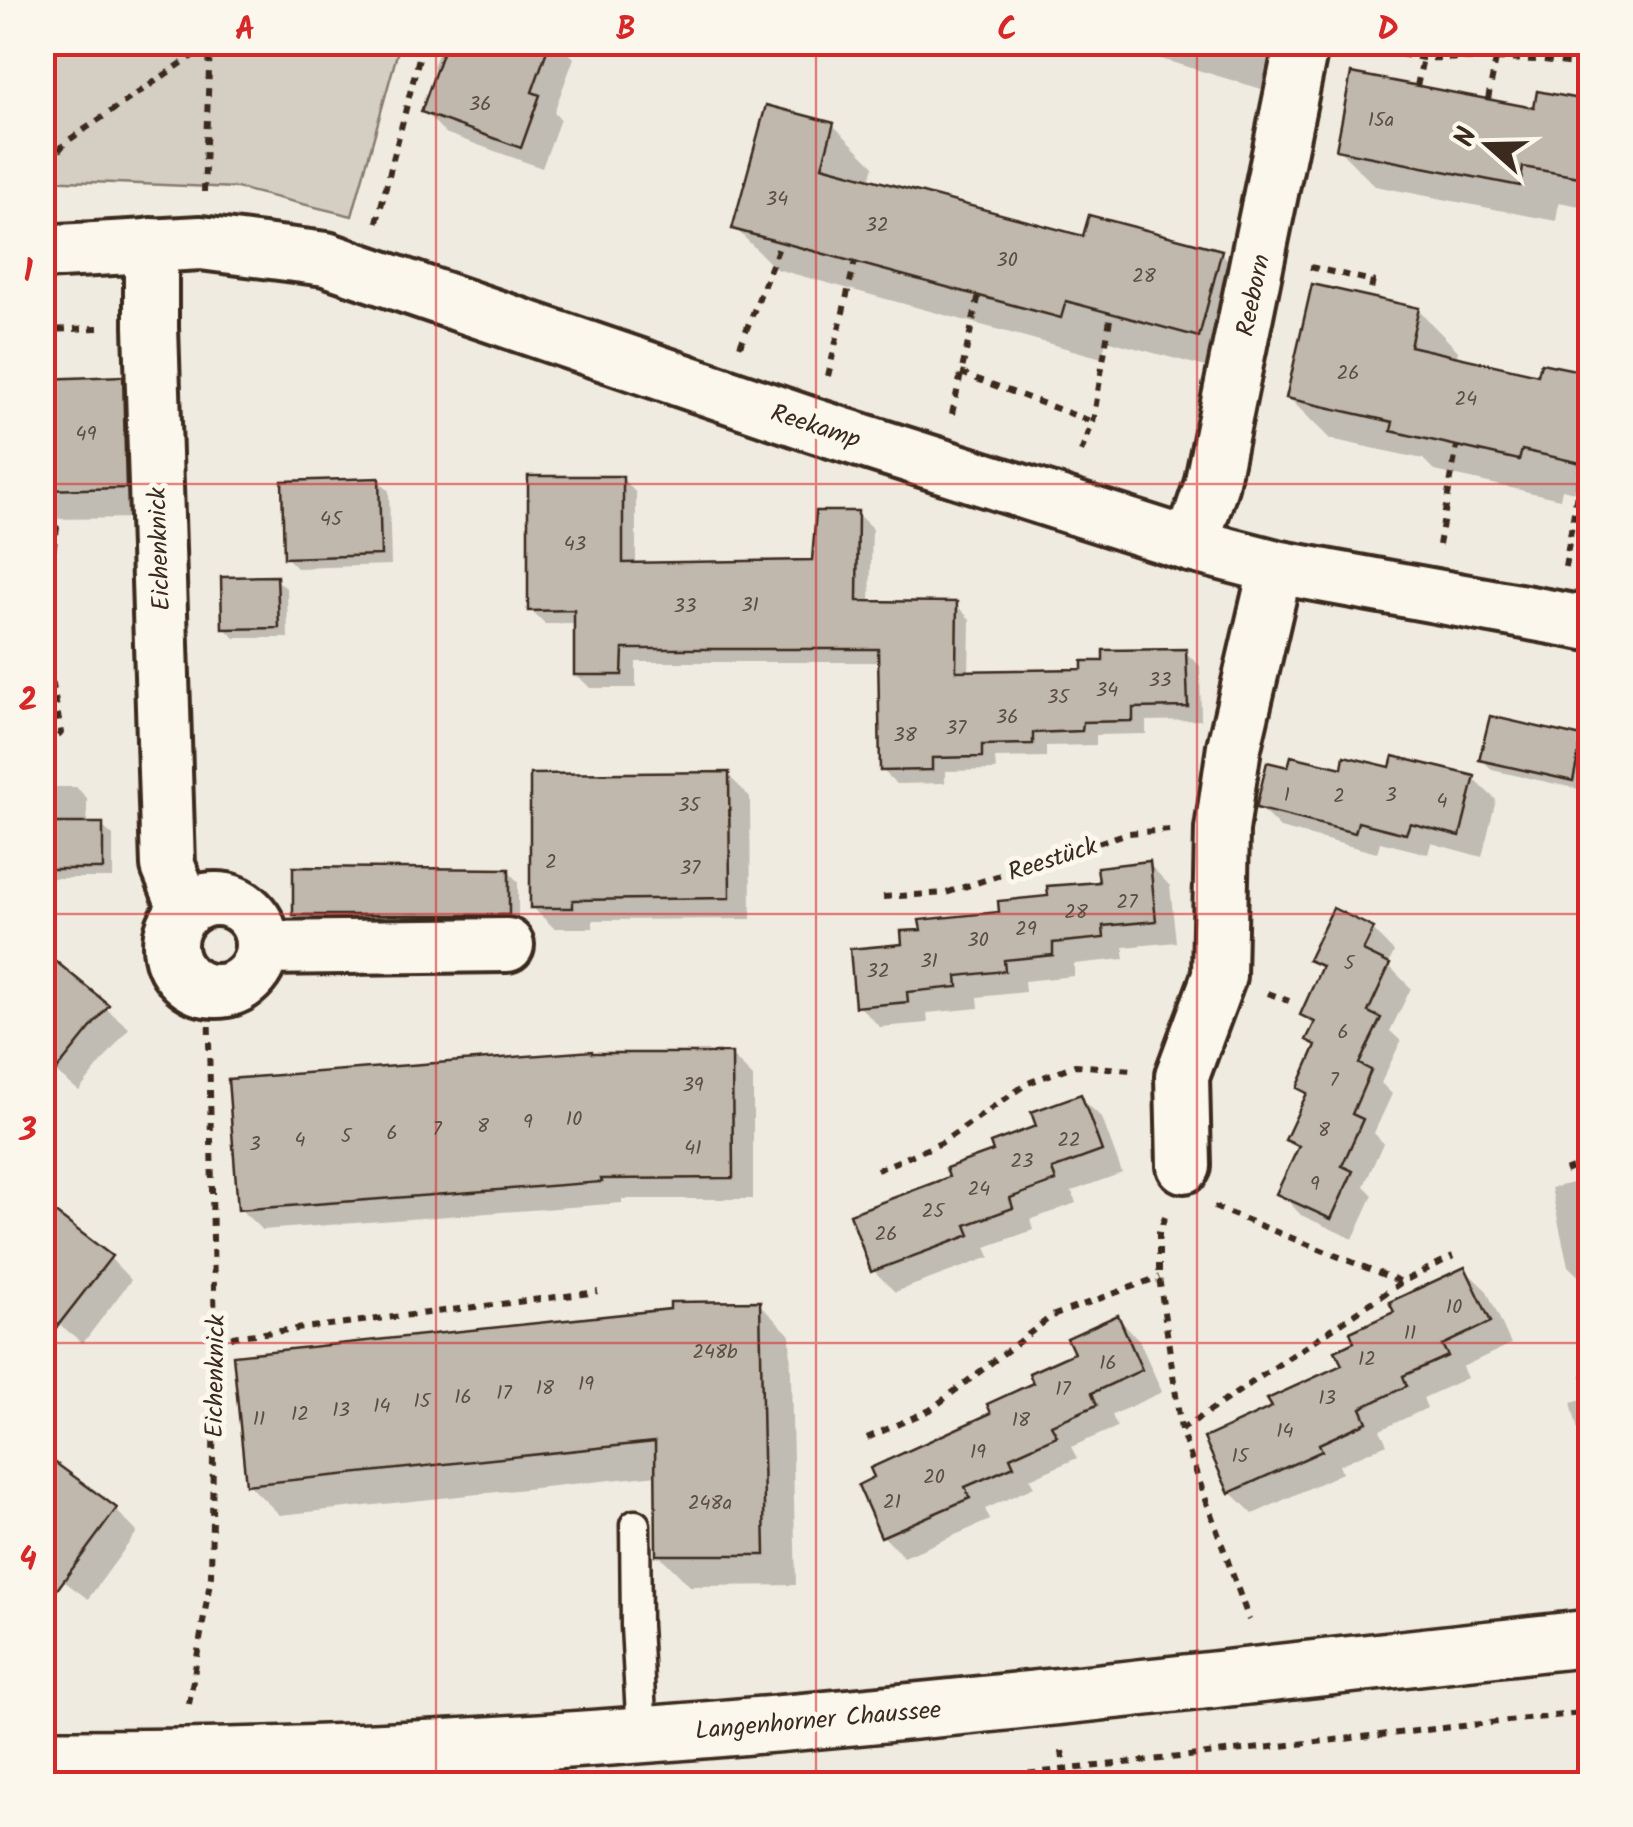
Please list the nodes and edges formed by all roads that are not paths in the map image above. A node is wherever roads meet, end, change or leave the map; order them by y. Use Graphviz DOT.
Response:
graph roads {
  1 [pos="1326,44"];
  2 [pos="176,244"];
  3 [pos="42,252"];
  4 [pos="1191,545"];
  5 [pos="1276,567"];
  6 [pos="1574,621"];
  7 [pos="186,910"];
  8 [pos="507,945"];
  9 [pos="262,948"];
  10 [pos="1184,1166"];
  11 [pos="634,1525"];
  12 [pos="1590,1638"];
  13 [pos="642,1734"];
  14 [pos="42,1758"];
  1 -- 4 [label="street, Reeborn"];
  2 -- 3 [label="street, Reekamp"];
  2 -- 4 [label="street, Reekamp"];
  2 -- 7 [label="street, Eichenknick"];
  4 -- 5 [label="street, Reekamp"];
  5 -- 6 [label="street, Reekamp"];
  5 -- 10 [label="street"];
  7 -- 9 [label="street"];
  7 -- 9 [label="street"];
  8 -- 9 [label="street"];
  11 -- 13 [label="lane"];
  12 -- 13 [label="main road, Langenhorner Chaussee"];
  13 -- 14 [label="main road, Langenhorner Chaussee"];
}
